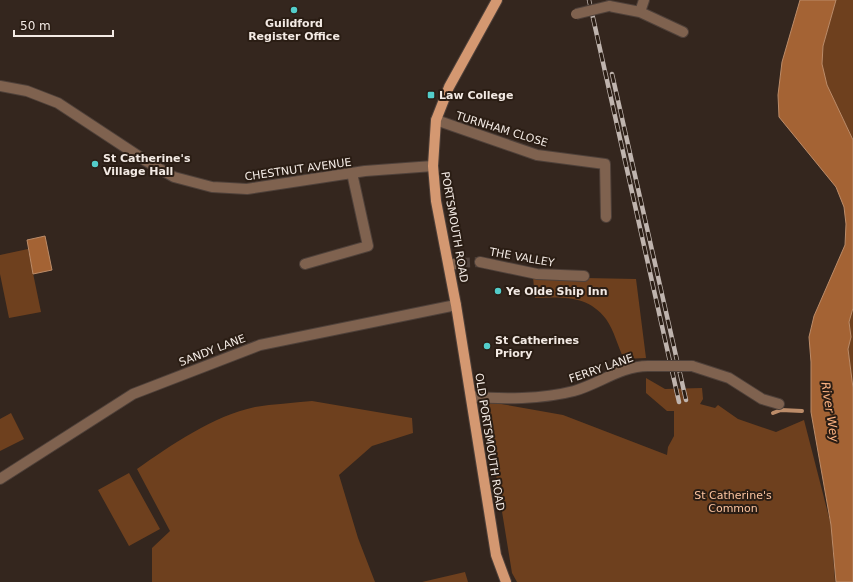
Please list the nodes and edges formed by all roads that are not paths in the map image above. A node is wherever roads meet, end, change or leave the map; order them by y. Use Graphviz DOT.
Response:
graph roads {
  1 [pos="497,0"];
  2 [pos="644,0"];
  3 [pos="640,12"];
  4 [pos="576,14"];
  5 [pos="683,32"];
  6 [pos="0,86"];
  7 [pos="436,120"];
  8 [pos="433,166"];
  9 [pos="352,173"];
  10 [pos="606,217"];
  11 [pos="480,262"];
  12 [pos="460,263"];
  13 [pos="305,264"];
  14 [pos="449,265"];
  15 [pos="584,276"];
  16 [pos="456,305"];
  17 [pos="471,396"];
  18 [pos="779,404"];
  19 [pos="0,479"];
  20 [pos="506,582"];
  1 -- 7 [label="main road, PORTSMOUTH ROAD"];
  2 -- 3 [label="street"];
  3 -- 4 [label="street, bridge"];
  3 -- 5 [label="street"];
  6 -- 9 [label="street, CHESTNUT AVENUE"];
  7 -- 8 [label="main road, PORTSMOUTH ROAD"];
  7 -- 10 [label="street, TURNHAM CLOSE"];
  8 -- 9 [label="street, CHESTNUT AVENUE"];
  8 -- 14 [label="main road, PORTSMOUTH ROAD"];
  9 -- 13 [label="street"];
  11 -- 15 [label="street, THE VALLEY"];
  12 -- 14 [label="street"];
  14 -- 16 [label="main road, PORTSMOUTH ROAD"];
  16 -- 17 [label="main road, OLD PORTSMOUTH ROAD"];
  16 -- 19 [label="street, SANDY LANE"];
  17 -- 18 [label="street, FERRY LANE, bridge"];
  17 -- 20 [label="main road, OLD PORTSMOUTH ROAD"];
}
